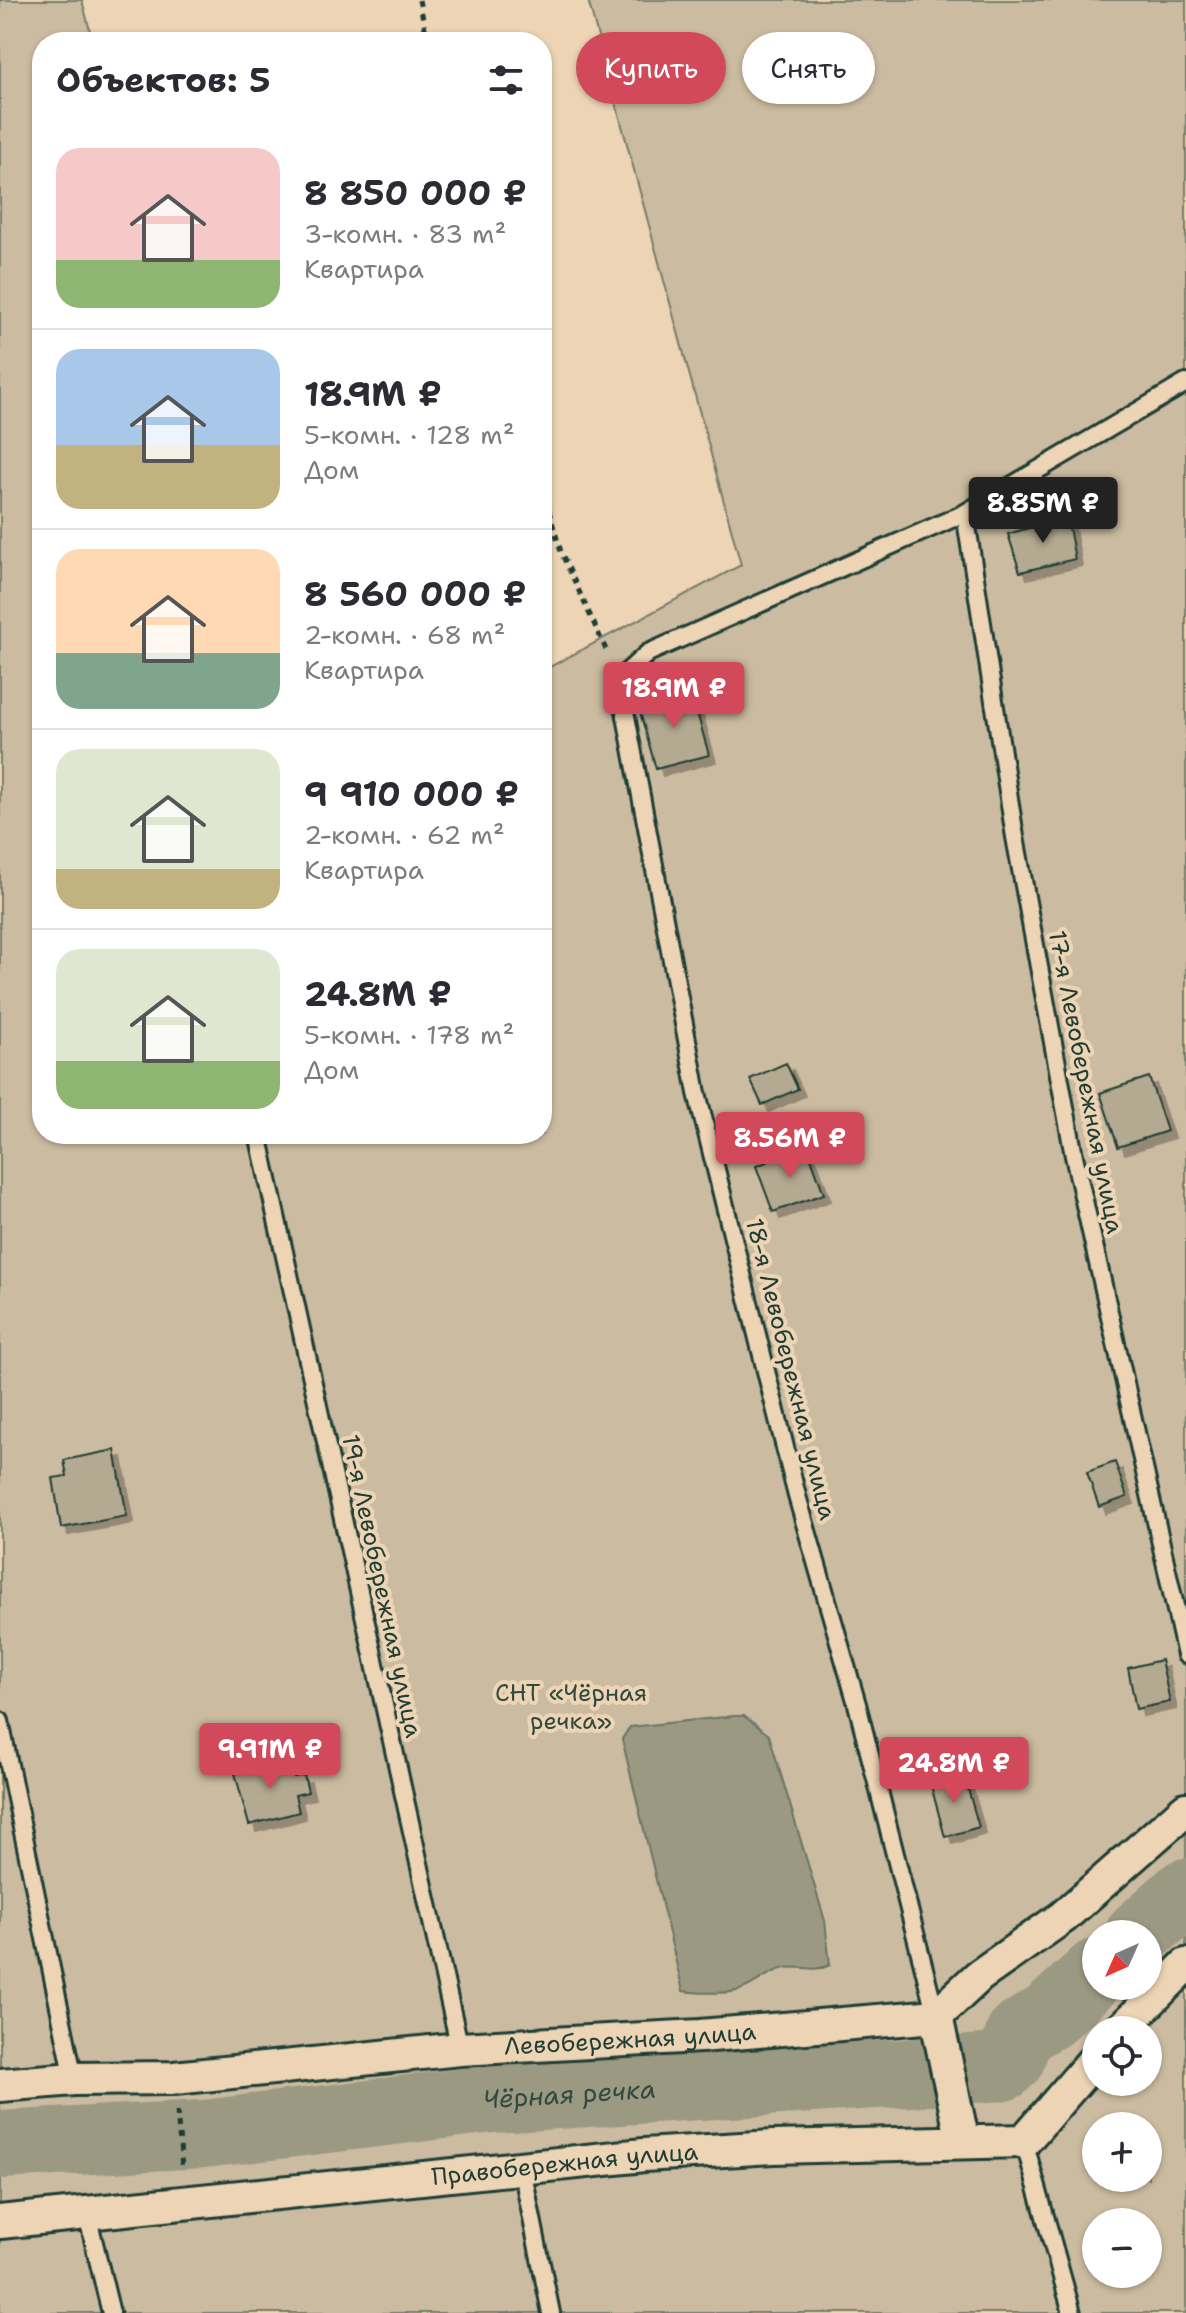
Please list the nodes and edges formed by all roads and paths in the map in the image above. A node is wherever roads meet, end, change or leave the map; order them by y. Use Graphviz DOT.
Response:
graph roads {
  1 [pos="419,0"];
  2 [pos="426,32"];
  3 [pos="1186,383"];
  4 [pos="965,513"];
  5 [pos="552,522"];
  6 [pos="619,679"];
  7 [pos="260,1144"];
  8 [pos="1186,1655"];
  9 [pos="0,1721"];
  10 [pos="1186,1809"];
  11 [pos="1186,1965"];
  12 [pos="936,2016"];
  13 [pos="1135,2016"];
  14 [pos="460,2049"];
  15 [pos="1082,2074"];
  16 [pos="174,2078"];
  17 [pos="74,2079"];
  18 [pos="0,2085"];
  19 [pos="1024,2141"];
  20 [pos="963,2142"];
  21 [pos="522,2169"];
  22 [pos="186,2205"];
  23 [pos="87,2214"];
  24 [pos="0,2222"];
  25 [pos="111,2313"];
  26 [pos="551,2313"];
  27 [pos="1072,2313"];
  1 -- 2 [label="path"];
  3 -- 4 [label="lane"];
  4 -- 6 [label="lane"];
  4 -- 8 [label="lane, 17-я Левобережная улица"];
  5 -- 6 [label="path"];
  6 -- 12 [label="lane, 18-я Левобережная улица"];
  7 -- 14 [label="lane, 19-я Левобережная улица"];
  9 -- 17 [label="lane"];
  10 -- 12 [label="street"];
  11 -- 13 [label="street"];
  12 -- 14 [label="street, Левобережная улица"];
  12 -- 20 [label="street"];
  14 -- 16 [label="street, Левобережная улица"];
  15 -- 19 [label="street"];
  16 -- 17 [label="street, Левобережная улица"];
  16 -- 22 [label="path"];
  17 -- 18 [label="street, Левобережная улица"];
  19 -- 20 [label="street, Правобережная улица"];
  19 -- 27 [label="lane"];
  20 -- 21 [label="street, Правобережная улица"];
  21 -- 22 [label="street, Правобережная улица"];
  21 -- 26 [label="lane"];
  22 -- 23 [label="street, Правобережная улица"];
  23 -- 24 [label="street, Правобережная улица"];
  23 -- 25 [label="lane"];
}
